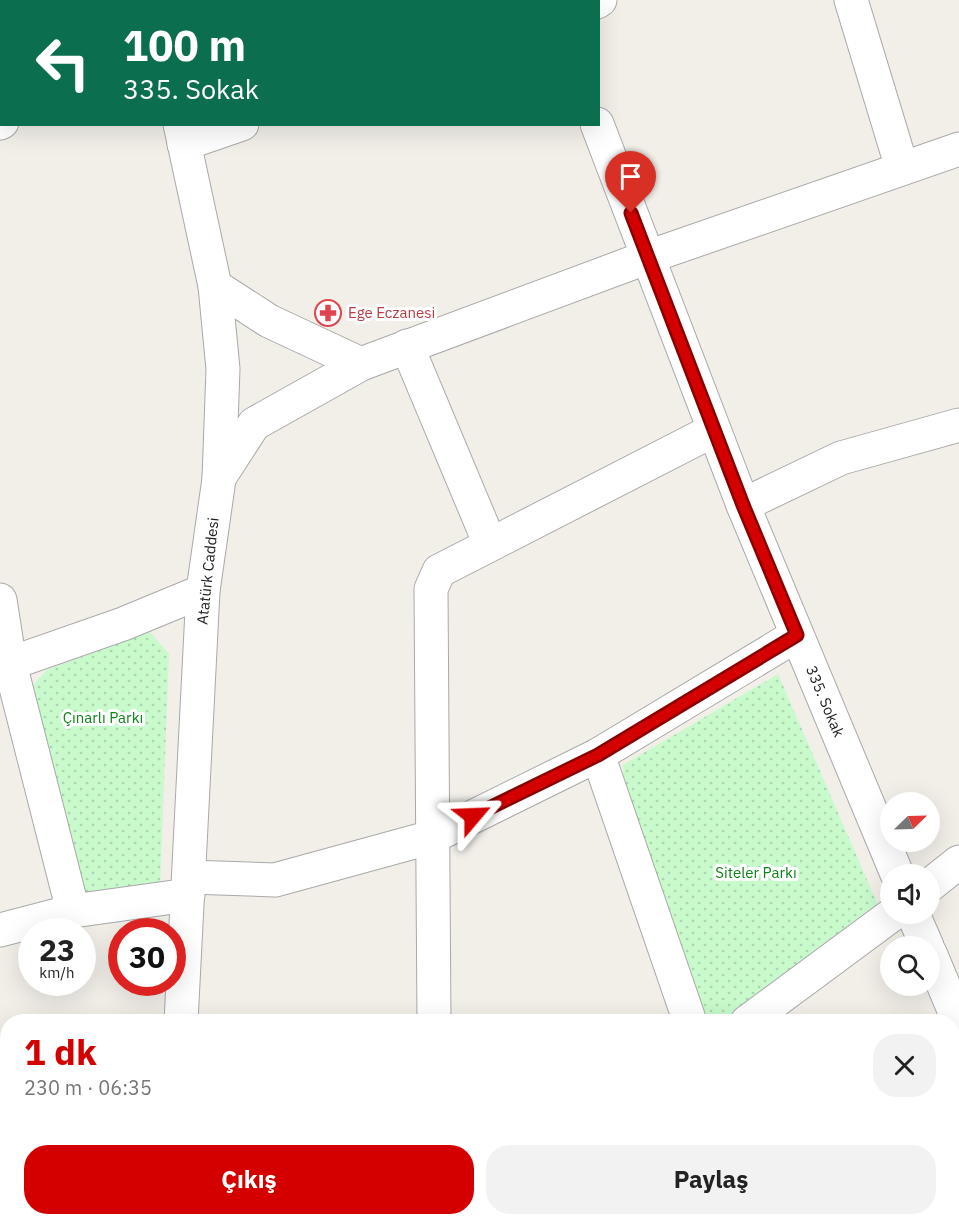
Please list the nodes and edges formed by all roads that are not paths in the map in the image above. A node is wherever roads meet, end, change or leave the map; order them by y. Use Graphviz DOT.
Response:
graph roads {
  1 [pos="851,0"];
  2 [pos="230,126"];
  3 [pos="598,126"];
  4 [pos="182,134"];
  5 [pos="959,148"];
  6 [pos="902,168"];
  7 [pos="648,257"];
  8 [pos="215,286"];
  9 [pos="407,346"];
  10 [pos="361,364"];
  11 [pos="959,425"];
  12 [pos="714,430"];
  13 [pos="219,479"];
  14 [pos="743,505"];
  15 [pos="490,544"];
  16 [pos="203,591"];
  17 [pos="0,600"];
  18 [pos="797,635"];
  19 [pos="5,665"];
  20 [pos="598,755"];
  21 [pos="432,837"];
  22 [pos="959,862"];
  23 [pos="893,864"];
  24 [pos="940,877"];
  25 [pos="189,886"];
  26 [pos="74,911"];
  27 [pos="880,924"];
  28 [pos="0,930"];
  29 [pos="940,977"];
  30 [pos="181,1014"];
  31 [pos="434,1014"];
  32 [pos="687,1014"];
  33 [pos="758,1014"];
  34 [pos="956,1014"];
  1 -- 6 [label="street"];
  2 -- 4 [label="street"];
  3 -- 7 [label="street, 335. Sokak"];
  4 -- 8 [label="street, Atatürk Caddesi"];
  5 -- 6 [label="street"];
  6 -- 7 [label="street"];
  7 -- 9 [label="street"];
  7 -- 12 [label="street, 335. Sokak"];
  8 -- 10 [label="street"];
  8 -- 13 [label="street, Atatürk Caddesi"];
  9 -- 10 [label="street"];
  9 -- 15 [label="street"];
  10 -- 13 [label="street"];
  11 -- 14 [label="street"];
  12 -- 14 [label="street, 335. Sokak"];
  12 -- 15 [label="street"];
  13 -- 16 [label="street, Atatürk Caddesi"];
  14 -- 18 [label="street, 335. Sokak"];
  15 -- 21 [label="street"];
  16 -- 19 [label="street"];
  16 -- 25 [label="street, Atatürk Caddesi"];
  17 -- 19 [label="street"];
  18 -- 20 [label="street"];
  18 -- 23 [label="street, 335. Sokak"];
  19 -- 26 [label="street"];
  20 -- 21 [label="street"];
  20 -- 32 [label="street"];
  21 -- 25 [label="street"];
  21 -- 31 [label="street"];
  22 -- 24 [label="street"];
  25 -- 26 [label="street"];
  25 -- 30 [label="street, Atatürk Caddesi"];
  26 -- 28 [label="street"];
  27 -- 33 [label="street"];
  29 -- 34 [label="street"];
}
